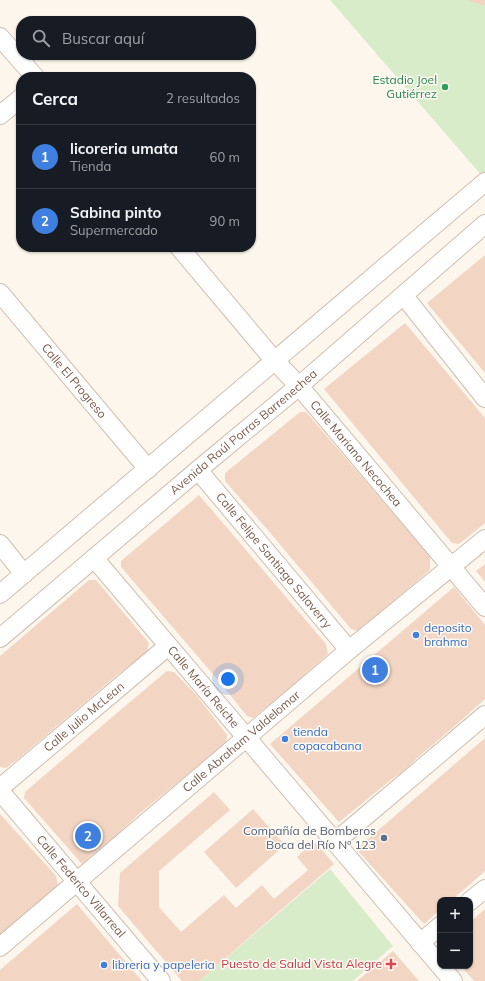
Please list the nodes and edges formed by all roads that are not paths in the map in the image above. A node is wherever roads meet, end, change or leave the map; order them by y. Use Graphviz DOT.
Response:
graph roads {
  1 [pos="0,37"];
  2 [pos="16,55"];
  3 [pos="20,60"];
  4 [pos="31,72"];
  5 [pos="16,102"];
  6 [pos="0,115"];
  7 [pos="483,187"];
  8 [pos="485,224"];
  9 [pos="183,252"];
  10 [pos="0,293"];
  11 [pos="404,296"];
  12 [pos="274,360"];
  13 [pos="299,386"];
  14 [pos="485,398"];
  15 [pos="148,468"];
  16 [pos="198,470"];
  17 [pos="485,538"];
  18 [pos="0,544"];
  19 [pos="94,558"];
  20 [pos="451,567"];
  21 [pos="24,574"];
  22 [pos="0,594"];
  23 [pos="485,607"];
  24 [pos="0,638"];
  25 [pos="168,646"];
  26 [pos="350,650"];
  27 [pos="485,715"];
  28 [pos="246,738"];
  29 [pos="0,788"];
  30 [pos="0,791"];
  31 [pos="335,842"];
  32 [pos="77,882"];
  33 [pos="485,889"];
  34 [pos="473,899"];
  35 [pos="437,929"];
  36 [pos="420,943"];
  37 [pos="0,947"];
  38 [pos="161,981"];
  39 [pos="452,981"];
  1 -- 2 [label="street"];
  3 -- 4 [label="street"];
  5 -- 6 [label="street"];
  7 -- 12 [label="street"];
  8 -- 11 [label="street, Avenida Raúl Porras Barrenechea"];
  9 -- 12 [label="street, Calle Mariano Necochea"];
  10 -- 15 [label="street, Calle El Progreso"];
  11 -- 13 [label="street, Avenida Raúl Porras Barrenechea"];
  11 -- 14 [label="street"];
  12 -- 13 [label="street, Calle Mariano Necochea"];
  12 -- 15 [label="street"];
  13 -- 16 [label="street, Avenida Raúl Porras Barrenechea"];
  13 -- 20 [label="street, Calle Mariano Necochea"];
  15 -- 21 [label="street"];
  16 -- 19 [label="street, Avenida Raúl Porras Barrenechea"];
  16 -- 26 [label="street, Calle Felipe Santiago Salaverry"];
  17 -- 20 [label="street, Calle Abraham Valdelomar"];
  18 -- 21 [label="street"];
  19 -- 24 [label="street, Avenida Raúl Porras Barrenechea"];
  19 -- 25 [label="street, Calle María Reiche"];
  20 -- 23 [label="street, Calle Mariano Necochea"];
  20 -- 26 [label="street, Calle Abraham Valdelomar"];
  21 -- 22 [label="street"];
  25 -- 28 [label="street, Calle María Reiche"];
  25 -- 29 [label="street, Calle Julio McLean"];
  26 -- 28 [label="street, Calle Abraham Valdelomar"];
  27 -- 31 [label="street"];
  28 -- 31 [label="street, Calle María Reiche"];
  28 -- 32 [label="street, Calle Abraham Valdelomar"];
  30 -- 32 [label="street, Calle Federico Villarreal"];
  31 -- 36 [label="street, Calle María Reiche"];
  32 -- 37 [label="street, Calle Abraham Valdelomar"];
  32 -- 38 [label="street, Calle Federico Villarreal"];
  33 -- 34 [label="street"];
  35 -- 36 [label="street"];
  36 -- 39 [label="street, Calle María Reiche"];
}
